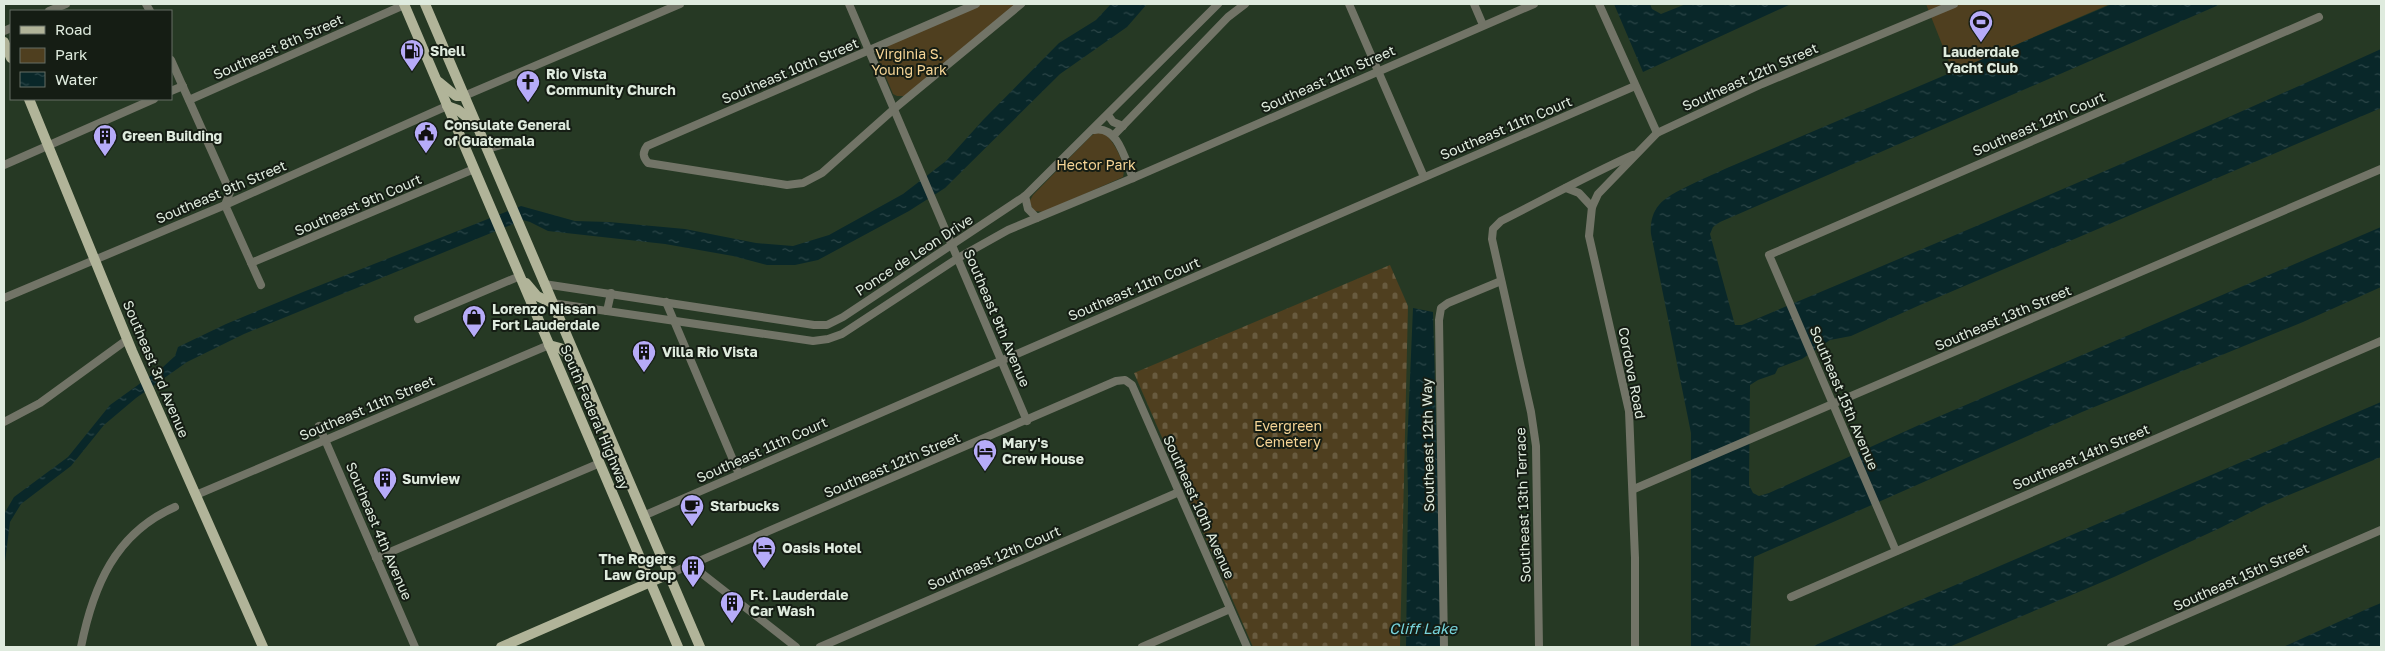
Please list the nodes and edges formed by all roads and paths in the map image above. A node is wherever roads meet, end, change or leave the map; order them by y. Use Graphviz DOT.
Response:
graph roads {
  1 [pos="66,4"];
  2 [pos="404,4"];
  3 [pos="425,4"];
  4 [pos="680,4"];
  5 [pos="849,4"];
  6 [pos="976,4"];
  7 [pos="1021,4"];
  8 [pos="1218,4"];
  9 [pos="1246,4"];
  10 [pos="1349,4"];
  11 [pos="1474,4"];
  12 [pos="1534,4"];
  13 [pos="1599,4"];
  14 [pos="1954,4"];
  15 [pos="51,10"];
  16 [pos="2318,17"];
  17 [pos="1483,25"];
  18 [pos="4,42"];
  19 [pos="869,51"];
  20 [pos="10,56"];
  21 [pos="172,62"];
  22 [pos="1379,70"];
  23 [pos="436,79"];
  24 [pos="182,86"];
  25 [pos="1635,86"];
  26 [pos="172,91"];
  27 [pos="464,96"];
  28 [pos="29,100"];
  29 [pos="152,100"];
  30 [pos="189,100"];
  31 [pos="447,106"];
  32 [pos="894,109"];
  33 [pos="1108,115"];
  34 [pos="1122,126"];
  35 [pos="477,127"];
  36 [pos="1094,130"];
  37 [pos="1657,133"];
  38 [pos="1114,135"];
  39 [pos="529,143"];
  40 [pos="50,145"];
  41 [pos="487,149"];
  42 [pos="1637,153"];
  43 [pos="4,165"];
  44 [pos="474,169"];
  45 [pos="2381,169"];
  46 [pos="1424,177"];
  47 [pos="1133,178"];
  48 [pos="1566,188"];
  49 [pos="1025,196"];
  50 [pos="225,205"];
  51 [pos="1592,207"];
  52 [pos="1037,218"];
  53 [pos="1501,221"];
  54 [pos="952,244"];
  55 [pos="1769,255"];
  56 [pos="958,258"];
  57 [pos="96,259"];
  58 [pos="926,262"];
  59 [pos="251,263"];
  60 [pos="933,274"];
  61 [pos="520,276"];
  62 [pos="1501,281"];
  63 [pos="544,284"];
  64 [pos="261,285"];
  65 [pos="611,293"];
  66 [pos="4,298"];
  67 [pos="552,302"];
  68 [pos="666,302"];
  69 [pos="608,311"];
  70 [pos="418,319"];
  71 [pos="674,320"];
  72 [pos="128,339"];
  73 [pos="2381,340"];
  74 [pos="549,345"];
  75 [pos="1000,360"];
  76 [pos="577,361"];
  77 [pos="1125,380"];
  78 [pos="1832,404"];
  79 [pos="1026,421"];
  80 [pos="4,422"];
  81 [pos="319,426"];
  82 [pos="326,440"];
  83 [pos="600,463"];
  84 [pos="739,474"];
  85 [pos="1634,489"];
  86 [pos="1179,492"];
  87 [pos="196,495"];
  88 [pos="175,507"];
  89 [pos="643,516"];
  90 [pos="2381,530"];
  91 [pos="1896,551"];
  92 [pos="376,558"];
  93 [pos="691,565"];
  94 [pos="669,574"];
  95 [pos="650,582"];
  96 [pos="1791,597"];
  97 [pos="1230,609"];
  98 [pos="81,647"];
  99 [pos="263,647"];
  100 [pos="415,647"];
  101 [pos="501,647"];
  102 [pos="678,647"];
  103 [pos="700,647"];
  104 [pos="796,647"];
  105 [pos="820,647"];
  106 [pos="1142,647"];
  107 [pos="1247,647"];
  108 [pos="1444,647"];
  109 [pos="1539,647"];
  110 [pos="1635,647"];
  111 [pos="2111,647"];
  1 -- 15 [label="street"];
  2 -- 23 [label="main road, South Federal Highway"];
  2 -- 30 [label="street, Southeast 8th Street"];
  3 -- 27 [label="main road"];
  4 -- 27 [label="street"];
  5 -- 19 [label="street, Southeast 9th Avenue"];
  6 -- 19 [label="street, Southeast 10th Street"];
  7 -- 32 [label="street"];
  8 -- 33 [label="street, Ponce de Leon Drive"];
  9 -- 34 [label="street"];
  10 -- 22 [label="street"];
  11 -- 17 [label="street"];
  12 -- 17 [label="street, Southeast 11th Street"];
  13 -- 25 [label="street"];
  14 -- 37 [label="street, Southeast 12th Street"];
  16 -- 55 [label="street, Southeast 12th Court"];
  17 -- 22 [label="street, Southeast 11th Street"];
  18 -- 20 [label="main road"];
  19 -- 32 [label="street, Southeast 9th Avenue"];
  19 -- 32 [label="street, Southeast 10th Street"];
  21 -- 24 [label="street"];
  22 -- 46 [label="street"];
  22 -- 47 [label="street, Southeast 11th Street"];
  23 -- 27 [label="main road"];
  23 -- 31 [label="main road, South Federal Highway"];
  24 -- 26 [label="street"];
  24 -- 30 [label="street"];
  25 -- 37 [label="street"];
  25 -- 46 [label="street, Southeast 11th Court"];
  27 -- 35 [label="main road"];
  28 -- 40 [label="main road, Southeast 3rd Avenue"];
  29 -- 40 [label="street"];
  30 -- 50 [label="street"];
  31 -- 35 [label="main road"];
  31 -- 44 [label="main road, South Federal Highway"];
  31 -- 50 [label="street, Southeast 9th Street"];
  32 -- 54 [label="street, Southeast 9th Avenue"];
  33 -- 34 [label="street"];
  33 -- 36 [label="street, Ponce de Leon Drive"];
  34 -- 38 [label="street"];
  35 -- 41 [label="main road, South Federal Highway"];
  36 -- 38 [label="street"];
  36 -- 49 [label="street, Ponce de Leon Drive"];
  37 -- 42 [label="street, Southeast 12th Street"];
  38 -- 47 [label="street"];
  39 -- 41 [label="street"];
  40 -- 43 [label="street"];
  40 -- 57 [label="main road, Southeast 3rd Avenue"];
  41 -- 63 [label="main road, South Federal Highway"];
  42 -- 48 [label="street, Southeast 12th Street"];
  42 -- 51 [label="street, Cordova Road"];
  44 -- 59 [label="street, Southeast 9th Court"];
  44 -- 61 [label="main road, South Federal Highway"];
  45 -- 78 [label="street, Southeast 13th Street"];
  46 -- 75 [label="street, Southeast 11th Court"];
  47 -- 52 [label="street, Southeast 11th Street"];
  48 -- 51 [label="street"];
  48 -- 53 [label="street, Southeast 12th Street"];
  49 -- 52 [label="street"];
  49 -- 54 [label="street, Ponce de Leon Drive"];
  50 -- 57 [label="street, Southeast 9th Street"];
  50 -- 59 [label="street"];
  51 -- 85 [label="street, Cordova Road"];
  52 -- 56 [label="street, Southeast 11th Street"];
  53 -- 62 [label="street, Southeast 13th Terrace"];
  54 -- 56 [label="street, Southeast 9th Avenue"];
  54 -- 58 [label="street, Ponce de Leon Drive"];
  55 -- 78 [label="street, Southeast 15th Avenue"];
  56 -- 60 [label="street, Ponce de Leon Drive"];
  56 -- 75 [label="street, Southeast 9th Avenue"];
  57 -- 66 [label="street, Southeast 9th Street"];
  57 -- 72 [label="main road, Southeast 3rd Avenue"];
  58 -- 60 [label="street"];
  58 -- 68 [label="street, Ponce de Leon Drive"];
  59 -- 64 [label="street"];
  60 -- 71 [label="street, Ponce de Leon Drive"];
  61 -- 67 [label="main road"];
  61 -- 70 [label="street"];
  61 -- 74 [label="main road, South Federal Highway"];
  62 -- 108 [label="street, Southeast 12th Way"];
  62 -- 109 [label="street, Southeast 13th Terrace"];
  63 -- 65 [label="street, Ponce de Leon Drive"];
  63 -- 67 [label="main road, South Federal Highway"];
  65 -- 68 [label="street, Ponce de Leon Drive"];
  65 -- 69 [label="street"];
  67 -- 69 [label="street, Ponce de Leon Drive"];
  67 -- 76 [label="main road, South Federal Highway"];
  68 -- 71 [label="street"];
  69 -- 71 [label="street, Ponce de Leon Drive"];
  71 -- 84 [label="street"];
  72 -- 80 [label="street"];
  72 -- 87 [label="main road, Southeast 3rd Avenue"];
  73 -- 91 [label="street, Southeast 14th Street"];
  74 -- 76 [label="main road"];
  74 -- 82 [label="street, Southeast 11th Street"];
  74 -- 83 [label="main road, South Federal Highway"];
  75 -- 79 [label="street, Southeast 9th Avenue"];
  75 -- 84 [label="street, Southeast 11th Court"];
  76 -- 89 [label="main road, South Federal Highway"];
  77 -- 79 [label="street, Southeast 12th Street"];
  77 -- 86 [label="street, Southeast 10th Avenue"];
  78 -- 85 [label="street, Southeast 13th Street"];
  78 -- 91 [label="street, Southeast 15th Avenue"];
  79 -- 93 [label="street, Southeast 12th Street"];
  81 -- 82 [label="street, Southeast 4th Avenue"];
  82 -- 87 [label="street, Southeast 11th Street"];
  82 -- 92 [label="street, Southeast 4th Avenue"];
  83 -- 92 [label="street"];
  83 -- 95 [label="main road, South Federal Highway"];
  84 -- 89 [label="street, Southeast 11th Court"];
  85 -- 110 [label="street, Cordova Road"];
  86 -- 97 [label="street, Southeast 10th Avenue"];
  86 -- 105 [label="street, Southeast 12th Court"];
  87 -- 99 [label="main road, Southeast 3rd Avenue"];
  88 -- 98 [label="street"];
  89 -- 94 [label="main road, South Federal Highway"];
  90 -- 111 [label="street, Southeast 15th Street"];
  91 -- 96 [label="street, Southeast 14th Street"];
  92 -- 100 [label="street, Southeast 4th Avenue"];
  93 -- 94 [label="street, Southeast 12th Street"];
  93 -- 104 [label="street"];
  94 -- 95 [label="main road"];
  94 -- 103 [label="main road, South Federal Highway"];
  95 -- 101 [label="main road"];
  95 -- 102 [label="main road, South Federal Highway"];
  97 -- 106 [label="street"];
  97 -- 107 [label="street, Southeast 10th Avenue"];
}
